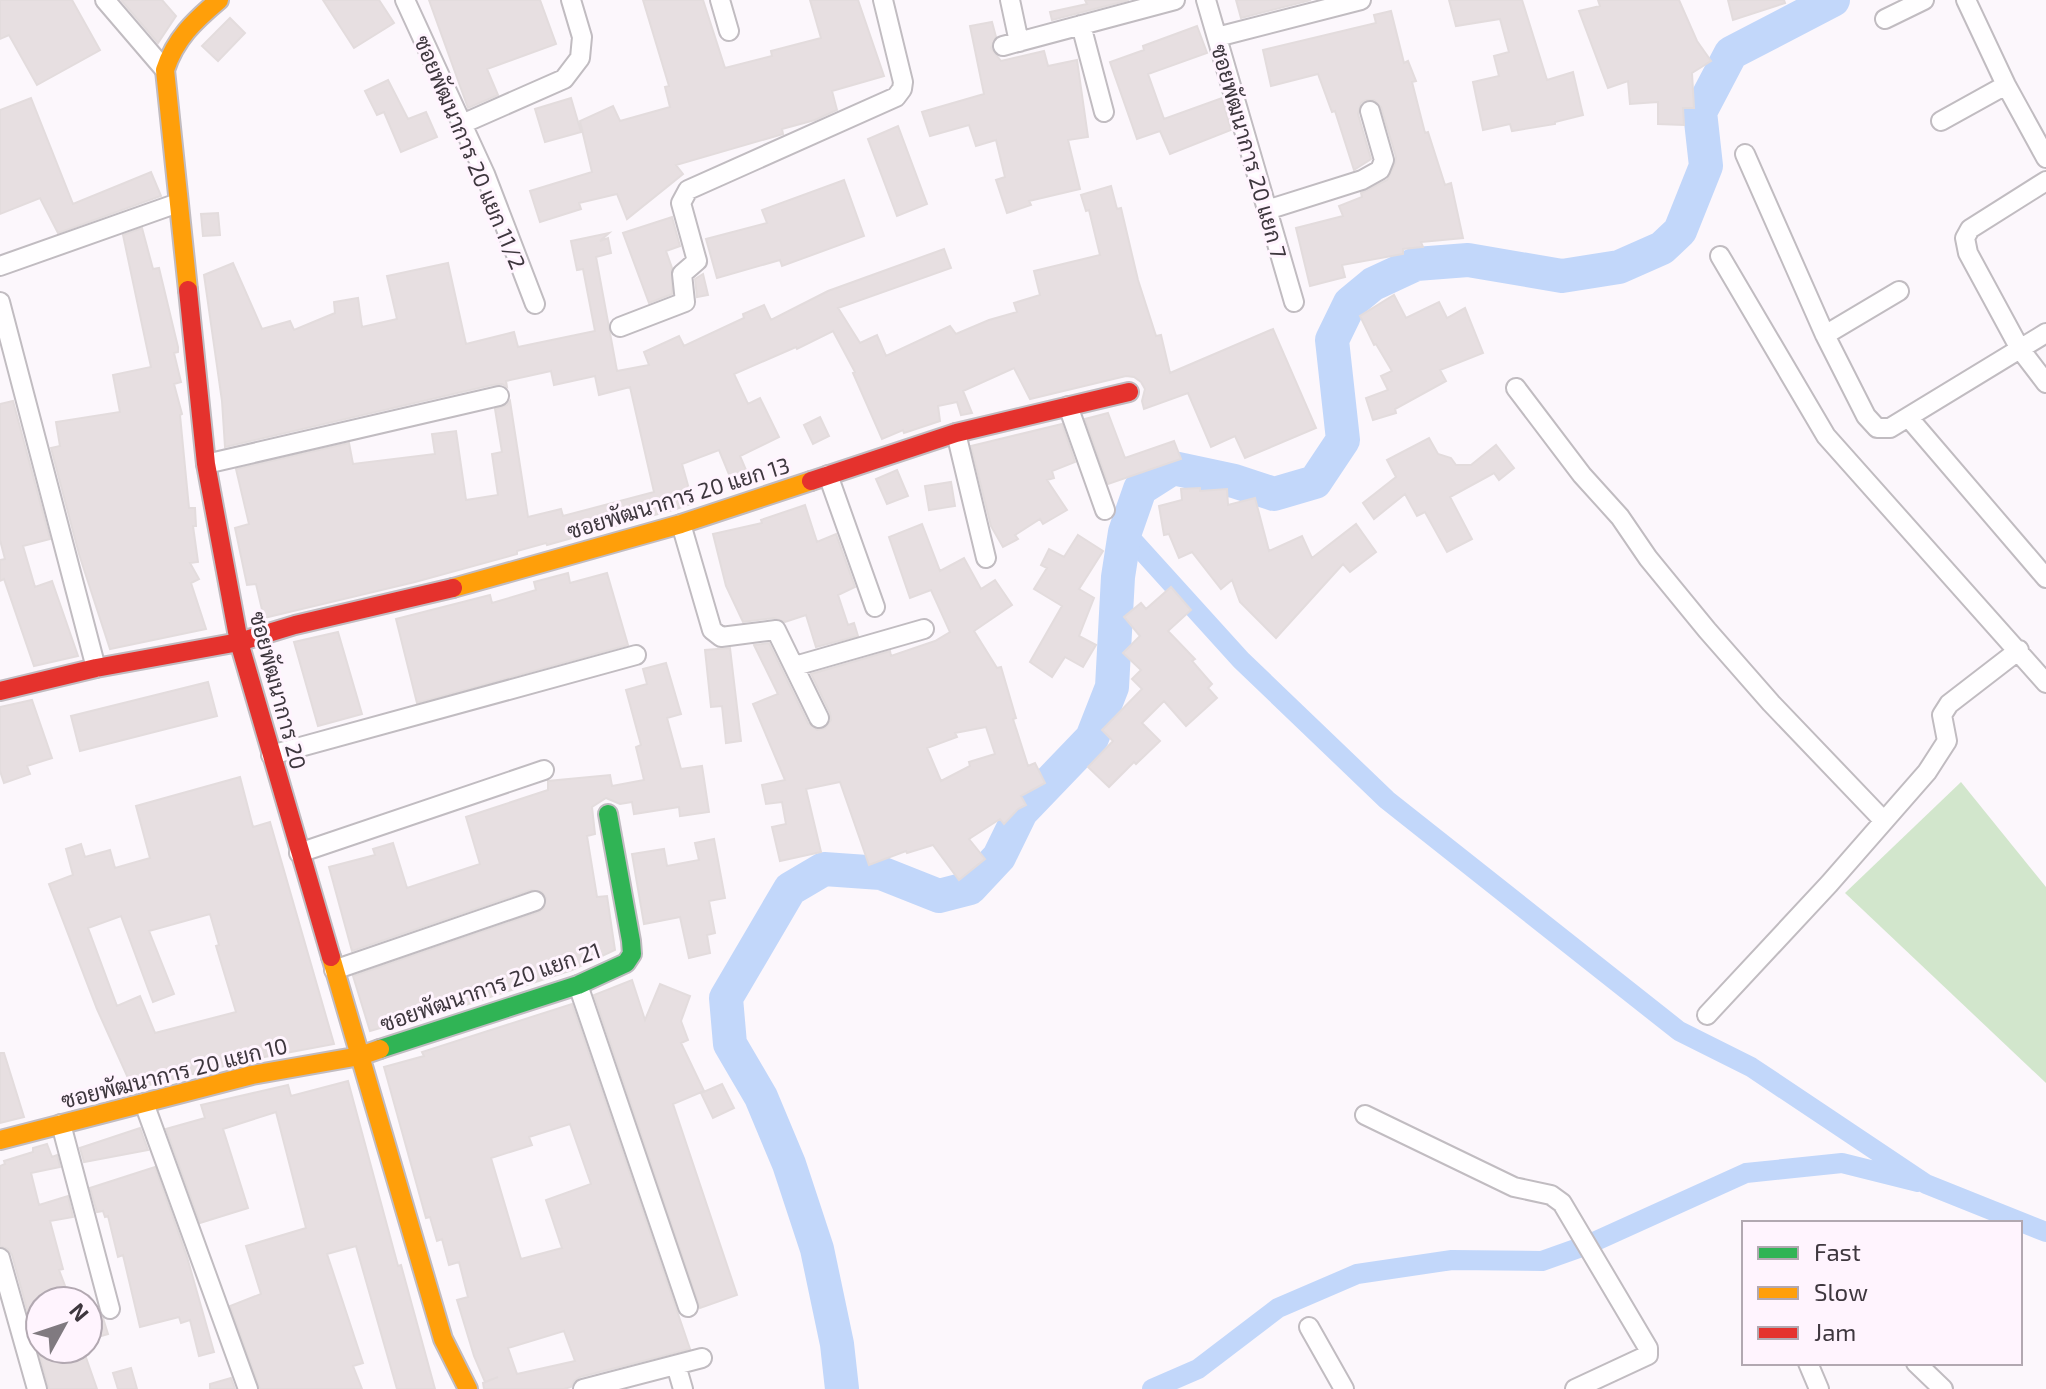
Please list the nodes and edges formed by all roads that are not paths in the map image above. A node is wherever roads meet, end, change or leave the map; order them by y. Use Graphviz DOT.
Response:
graph roads {
  1 [pos="105,0"];
  2 [pos="219,0"];
  3 [pos="405,0"];
  4 [pos="571,0"];
  5 [pos="720,0"];
  6 [pos="883,0"];
  7 [pos="1010,0"];
  8 [pos="1175,0"];
  9 [pos="1206,0"];
  10 [pos="1924,0"];
  11 [pos="1966,0"];
  12 [pos="1350,2"];
  13 [pos="1885,19"];
  14 [pos="1081,25"];
  15 [pos="729,31"];
  16 [pos="1217,37"];
  17 [pos="165,70"];
  18 [pos="2006,85"];
  19 [pos="1370,111"];
  20 [pos="1104,112"];
  21 [pos="1941,121"];
  22 [pos="462,124"];
  23 [pos="1745,154"];
  24 [pos="2046,158"];
  25 [pos="2046,181"];
  26 [pos="178,203"];
  27 [pos="1267,210"];
  28 [pos="1720,256"];
  29 [pos="0,266"];
  30 [pos="1899,291"];
  31 [pos="0,302"];
  32 [pos="1294,302"];
  33 [pos="535,304"];
  34 [pos="620,327"];
  35 [pos="2046,333"];
  36 [pos="1825,335"];
  37 [pos="2020,349"];
  38 [pos="2046,383"];
  39 [pos="1516,388"];
  40 [pos="1129,392"];
  41 [pos="499,396"];
  42 [pos="1068,406"];
  43 [pos="1908,417"];
  44 [pos="956,433"];
  45 [pos="206,464"];
  46 [pos="828,475"];
  47 [pos="1105,510"];
  48 [pos="681,524"];
  49 [pos="986,558"];
  50 [pos="2046,578"];
  51 [pos="875,607"];
  52 [pos="924,629"];
  53 [pos="239,642"];
  54 [pos="2019,650"];
  55 [pos="636,655"];
  56 [pos="795,666"];
  57 [pos="96,668"];
  58 [pos="2046,683"];
  59 [pos="0,691"];
  60 [pos="819,718"];
  61 [pos="271,755"];
  62 [pos="544,770"];
  63 [pos="608,814"];
  64 [pos="1883,820"];
  65 [pos="299,853"];
  66 [pos="535,901"];
  67 [pos="334,970"];
  68 [pos="578,985"];
  69 [pos="1707,1015"];
  70 [pos="360,1056"];
  71 [pos="144,1103"];
  72 [pos="1365,1115"];
  73 [pos="61,1124"];
  74 [pos="0,1140"];
  75 [pos="0,1258"];
  76 [pos="688,1307"];
  77 [pos="110,1309"];
  78 [pos="1309,1327"];
  79 [pos="702,1358"];
  80 [pos="676,1365"];
  81 [pos="1809,1365"];
  82 [pos="1918,1365"];
  83 [pos="37,1389"];
  84 [pos="248,1389"];
  85 [pos="468,1389"];
  86 [pos="583,1389"];
  87 [pos="683,1389"];
  88 [pos="1344,1389"];
  89 [pos="1575,1389"];
  90 [pos="1819,1389"];
  91 [pos="1943,1389"];
  1 -- 17 [label="street"];
  2 -- 17 [label="street, ซอยพัฒนาการ 20"];
  3 -- 22 [label="street, ซอยพัฒนาการ 20 แยก 11/2"];
  4 -- 22 [label="street"];
  5 -- 15 [label="street"];
  6 -- 34 [label="street"];
  7 -- 14 [label="street"];
  8 -- 14 [label="street"];
  9 -- 16 [label="street, ซอยพัฒนาการ 20 แยก 7"];
  10 -- 13 [label="street"];
  11 -- 18 [label="street"];
  12 -- 16 [label="street"];
  14 -- 20 [label="street"];
  16 -- 27 [label="street, ซอยพัฒนาการ 20 แยก 7"];
  17 -- 26 [label="street, ซอยพัฒนาการ 20"];
  18 -- 21 [label="street"];
  18 -- 24 [label="street"];
  19 -- 27 [label="street"];
  22 -- 33 [label="street, ซอยพัฒนาการ 20 แยก 11/2"];
  23 -- 36 [label="street"];
  25 -- 37 [label="street"];
  26 -- 29 [label="street"];
  26 -- 45 [label="street, ซอยพัฒนาการ 20"];
  27 -- 32 [label="street, ซอยพัฒนาการ 20 แยก 7"];
  28 -- 54 [label="street"];
  30 -- 36 [label="street"];
  31 -- 57 [label="street"];
  35 -- 37 [label="street"];
  36 -- 43 [label="street"];
  37 -- 38 [label="street"];
  37 -- 43 [label="street"];
  39 -- 64 [label="street"];
  40 -- 42 [label="street, ซอยพัฒนาการ 20 แยก 13"];
  41 -- 45 [label="street"];
  42 -- 44 [label="street, ซอยพัฒนาการ 20 แยก 13"];
  42 -- 47 [label="street"];
  43 -- 50 [label="street"];
  44 -- 46 [label="street, ซอยพัฒนาการ 20 แยก 13"];
  44 -- 49 [label="street"];
  45 -- 53 [label="street, ซอยพัฒนาการ 20"];
  46 -- 48 [label="street, ซอยพัฒนาการ 20 แยก 13"];
  46 -- 51 [label="street"];
  48 -- 53 [label="street, ซอยพัฒนาการ 20 แยก 13"];
  48 -- 56 [label="street"];
  52 -- 56 [label="street"];
  53 -- 57 [label="street"];
  53 -- 61 [label="street, ซอยพัฒนาการ 20"];
  54 -- 58 [label="street"];
  54 -- 64 [label="street"];
  55 -- 61 [label="street"];
  56 -- 60 [label="street"];
  57 -- 59 [label="street"];
  61 -- 65 [label="street, ซอยพัฒนาการ 20"];
  62 -- 65 [label="street"];
  63 -- 68 [label="street, ซอยพัฒนาการ 20 แยก 21"];
  64 -- 69 [label="street"];
  65 -- 67 [label="street, ซอยพัฒนาการ 20"];
  66 -- 67 [label="street"];
  67 -- 70 [label="street, ซอยพัฒนาการ 20"];
  68 -- 70 [label="street, ซอยพัฒนาการ 20 แยก 21"];
  68 -- 76 [label="street"];
  70 -- 71 [label="street, ซอยพัฒนาการ 20 แยก 10"];
  70 -- 85 [label="street, ซอยพัฒนาการ 20"];
  71 -- 73 [label="street, ซอยพัฒนาการ 20 แยก 10"];
  71 -- 84 [label="street"];
  72 -- 89 [label="street"];
  73 -- 74 [label="street, ซอยพัฒนาการ 20 แยก 10"];
  73 -- 77 [label="street"];
  75 -- 83 [label="street"];
  78 -- 88 [label="street"];
  79 -- 80 [label="street"];
  80 -- 86 [label="street"];
  80 -- 87 [label="street"];
  81 -- 90 [label="street"];
  82 -- 91 [label="street"];
}
